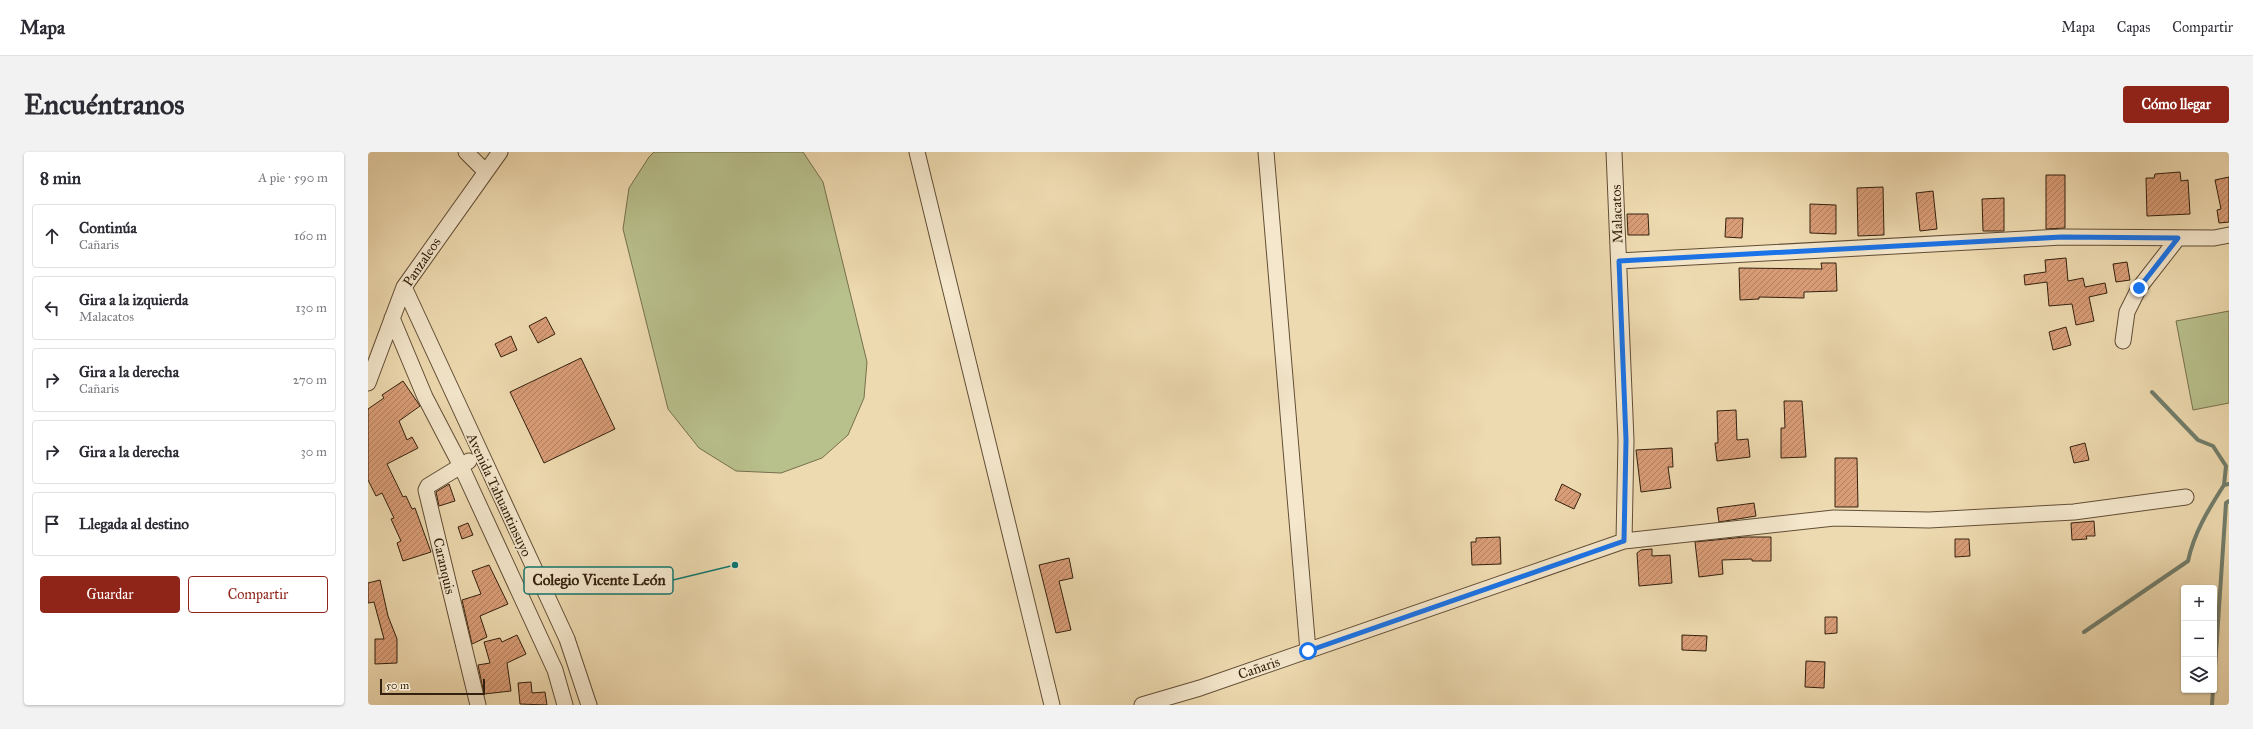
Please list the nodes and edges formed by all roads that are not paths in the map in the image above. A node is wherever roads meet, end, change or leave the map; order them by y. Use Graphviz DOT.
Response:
graph roads {
  1 [pos="466,152"];
  2 [pos="500,152"];
  3 [pos="917,152"];
  4 [pos="1266,152"];
  5 [pos="1614,152"];
  6 [pos="485,171"];
  7 [pos="2229,235"];
  8 [pos="2178,238"];
  9 [pos="1619,261"];
  10 [pos="404,287"];
  11 [pos="392,318"];
  12 [pos="2124,341"];
  13 [pos="368,384"];
  14 [pos="480,454"];
  15 [pos="461,466"];
  16 [pos="2186,497"];
  17 [pos="1624,541"];
  18 [pos="1308,651"];
  19 [pos="478,705"];
  20 [pos="565,705"];
  21 [pos="589,705"];
  22 [pos="1052,705"];
  23 [pos="1142,705"];
  1 -- 6 [label="street"];
  2 -- 6 [label="street, Panzaleos"];
  3 -- 22 [label="street"];
  4 -- 18 [label="street"];
  5 -- 9 [label="street, Malacatos"];
  6 -- 10 [label="street, Panzaleos"];
  7 -- 8 [label="street"];
  8 -- 9 [label="street"];
  8 -- 12 [label="street"];
  9 -- 17 [label="street, Malacatos"];
  10 -- 11 [label="street, Panzaleos"];
  10 -- 14 [label="street, Avenida Tahuantinsuyo"];
  11 -- 13 [label="street, Panzaleos"];
  11 -- 15 [label="street, Avenida Tahuantinsuyo"];
  14 -- 15 [label="street, Caranquis"];
  14 -- 21 [label="street, Avenida Tahuantinsuyo"];
  15 -- 19 [label="street, Caranquis"];
  15 -- 20 [label="street, Avenida Tahuantinsuyo"];
  16 -- 17 [label="street, Cañaris"];
  17 -- 18 [label="street, Cañaris"];
  18 -- 23 [label="street, Cañaris"];
}
